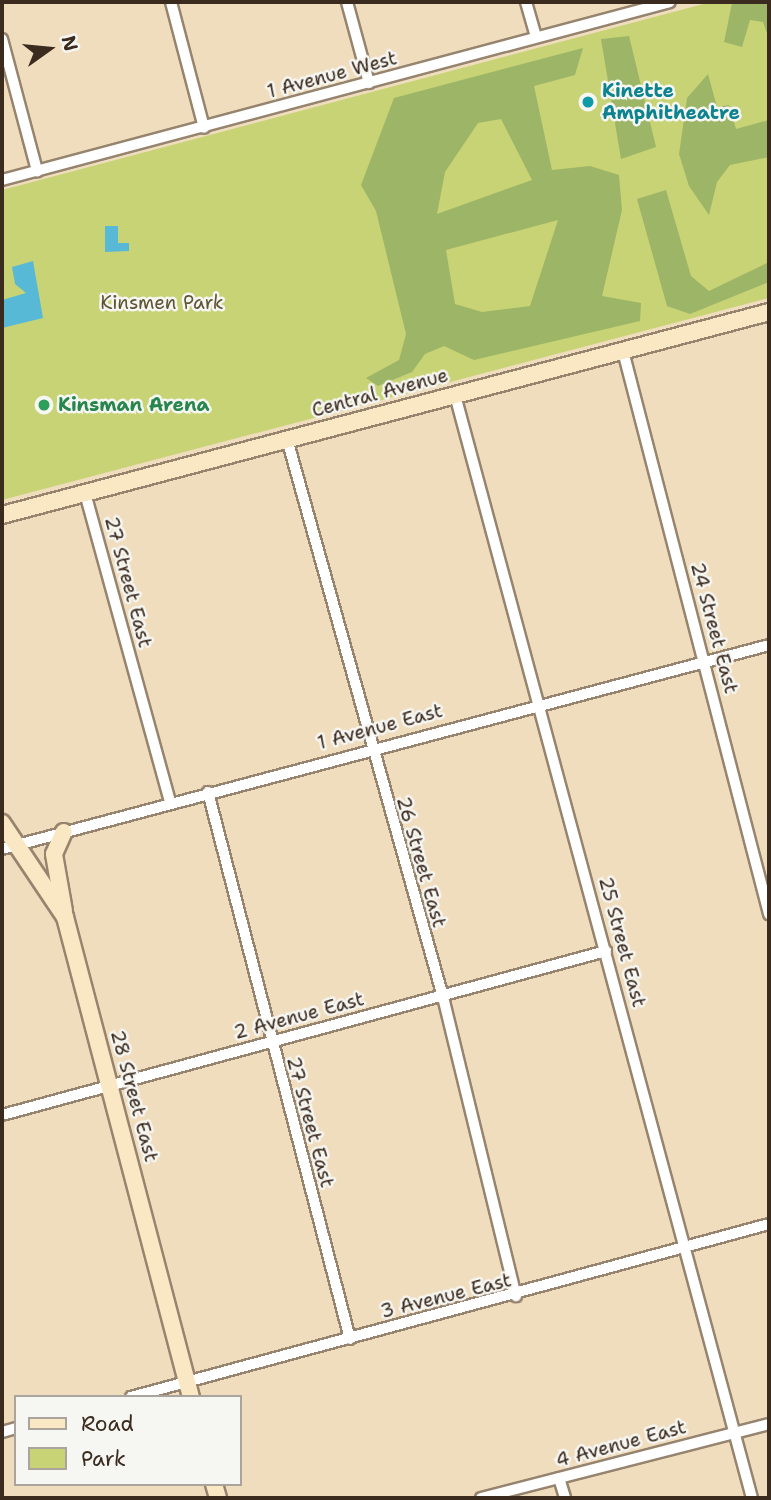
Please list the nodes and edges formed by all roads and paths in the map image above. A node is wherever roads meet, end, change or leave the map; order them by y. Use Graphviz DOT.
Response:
graph roads {
  1 [pos="171,2"];
  2 [pos="347,2"];
  3 [pos="526,2"];
  4 [pos="670,2"];
  5 [pos="536,37"];
  6 [pos="2,39"];
  7 [pos="369,83"];
  8 [pos="204,128"];
  9 [pos="37,171"];
  10 [pos="2,180"];
  11 [pos="769,312"];
  12 [pos="623,351"];
  13 [pos="454,395"];
  14 [pos="287,439"];
  15 [pos="85,493"];
  16 [pos="2,514"];
  17 [pos="769,645"];
  18 [pos="705,662"];
  19 [pos="539,703"];
  20 [pos="370,748"];
  21 [pos="208,792"];
  22 [pos="170,802"];
  23 [pos="2,822"];
  24 [pos="64,832"];
  25 [pos="8,847"];
  26 [pos="769,914"];
  27 [pos="65,917"];
  28 [pos="606,951"];
  29 [pos="443,997"];
  30 [pos="270,1041"];
  31 [pos="110,1084"];
  32 [pos="2,1115"];
  33 [pos="769,1224"];
  34 [pos="688,1250"];
  35 [pos="516,1296"];
  36 [pos="350,1339"];
  37 [pos="189,1389"];
  38 [pos="146,1395"];
  39 [pos="769,1424"];
  40 [pos="735,1433"];
  41 [pos="559,1478"];
  42 [pos="481,1498"];
  43 [pos="565,1498"];
  44 [pos="752,1498"];
  1 -- 8 [label="street"];
  2 -- 7 [label="street"];
  3 -- 5 [label="street"];
  4 -- 5 [label="street, 1 Avenue West"];
  5 -- 7 [label="street, 1 Avenue West"];
  6 -- 9 [label="street"];
  7 -- 8 [label="street, 1 Avenue West"];
  8 -- 9 [label="street, 1 Avenue West"];
  9 -- 10 [label="street, 1 Avenue West"];
  11 -- 12 [label="street, Central Avenue"];
  12 -- 13 [label="street, Central Avenue"];
  12 -- 18 [label="street, 24 Street East"];
  13 -- 14 [label="street, Central Avenue"];
  13 -- 19 [label="street, 25 Street East"];
  14 -- 15 [label="street, Central Avenue"];
  14 -- 20 [label="street, 26 Street East"];
  15 -- 16 [label="street, Central Avenue"];
  15 -- 22 [label="street, 27 Street East"];
  17 -- 18 [label="street, 1 Avenue East"];
  18 -- 19 [label="street, 1 Avenue East"];
  18 -- 26 [label="street, 24 Street East"];
  19 -- 20 [label="street, 1 Avenue East"];
  19 -- 28 [label="street, 25 Street East"];
  20 -- 21 [label="street, 1 Avenue East"];
  20 -- 29 [label="street, 26 Street East"];
  21 -- 22 [label="street, 1 Avenue East"];
  21 -- 30 [label="street, 27 Street East"];
  22 -- 24 [label="street, 1 Avenue East"];
  23 -- 25 [label="street, 28 Street East"];
  24 -- 25 [label="street, 1 Avenue East"];
  24 -- 27 [label="street"];
  25 -- 27 [label="street, 28 Street East"];
  27 -- 31 [label="street, 28 Street East"];
  28 -- 29 [label="street, 2 Avenue East"];
  28 -- 34 [label="street, 25 Street East"];
  29 -- 30 [label="street, 2 Avenue East"];
  29 -- 35 [label="street, 26 Street East"];
  30 -- 31 [label="street, 2 Avenue East"];
  30 -- 36 [label="street, 27 Street East"];
  31 -- 32 [label="street, 2 Avenue East"];
  31 -- 37 [label="street, 28 Street East"];
  33 -- 34 [label="street, 3 Avenue East"];
  34 -- 35 [label="street, 3 Avenue East"];
  34 -- 40 [label="street, 25 Street East"];
  35 -- 36 [label="street, 3 Avenue East"];
  36 -- 37 [label="street, 3 Avenue East"];
  37 -- 38 [label="street, 3 Avenue East"];
  39 -- 40 [label="street, 4 Avenue East"];
  40 -- 41 [label="street, 4 Avenue East"];
  40 -- 44 [label="street, 25 Street East"];
  41 -- 42 [label="street, 4 Avenue East"];
  41 -- 43 [label="street"];
}
